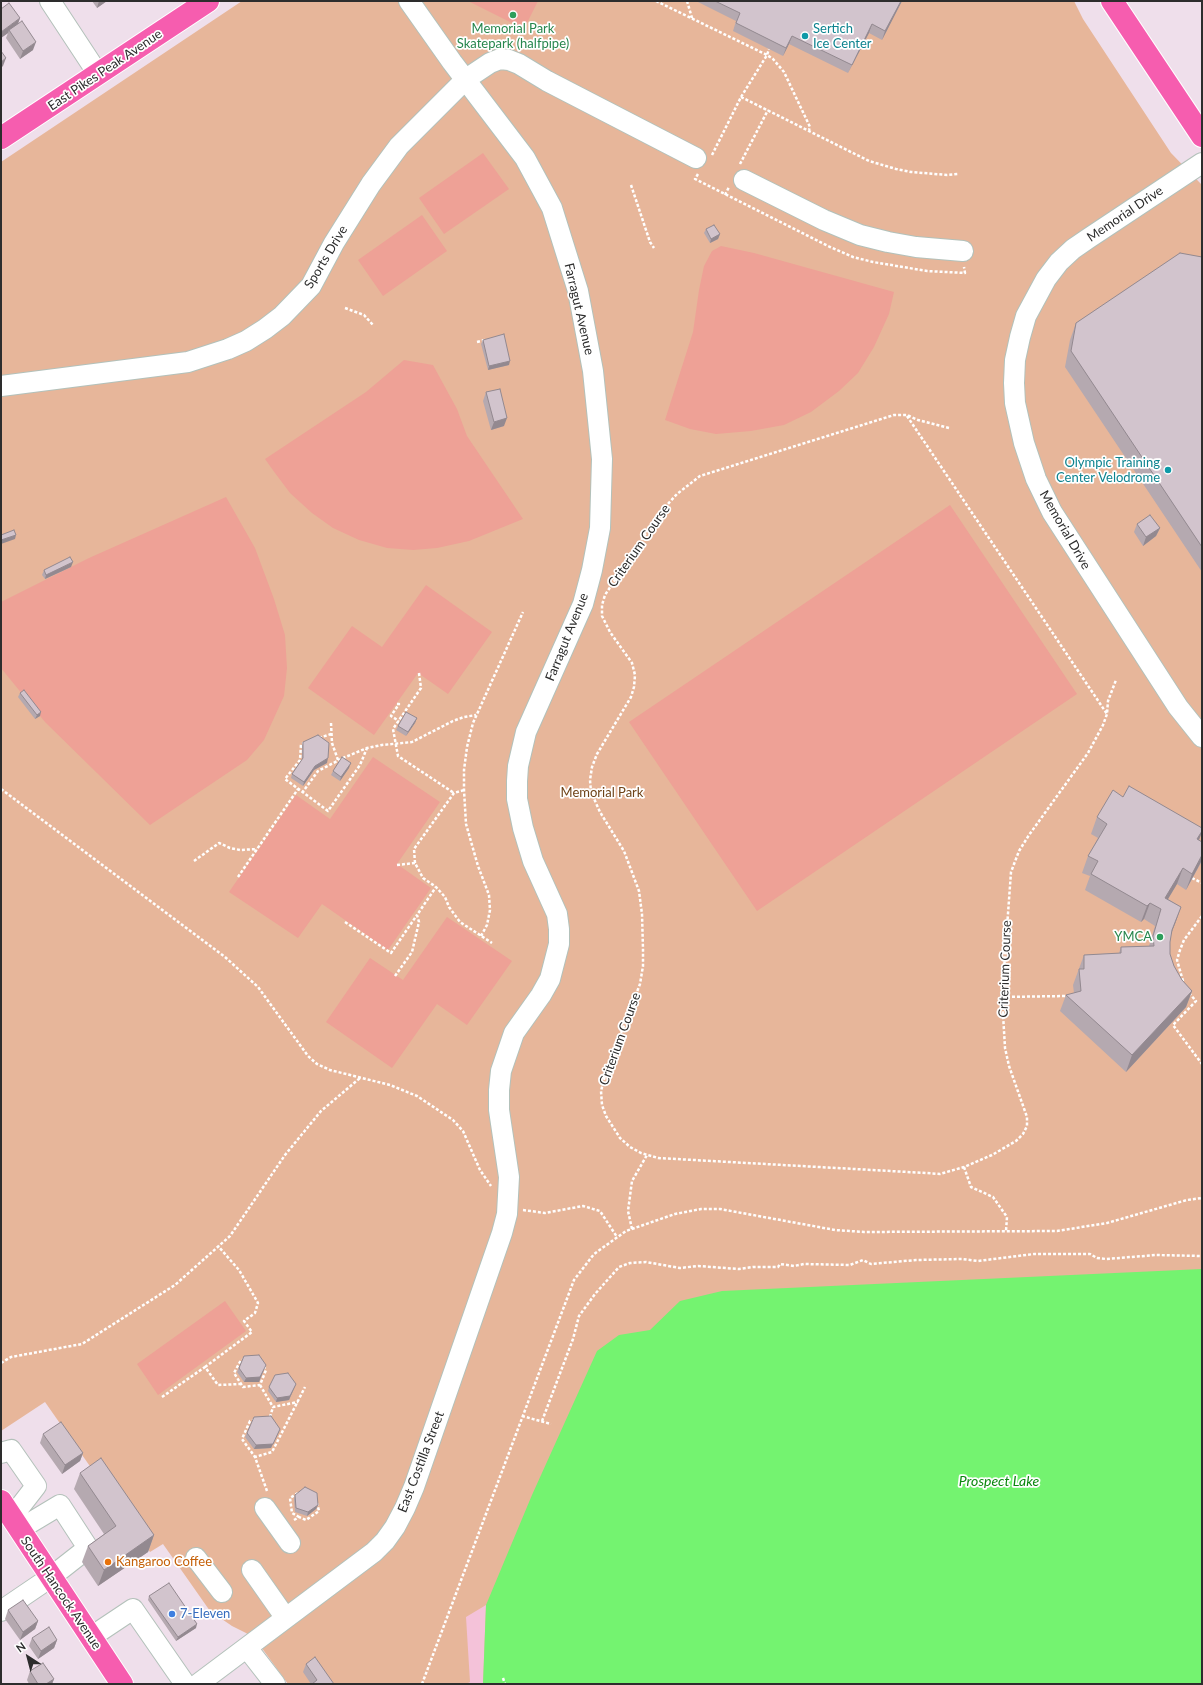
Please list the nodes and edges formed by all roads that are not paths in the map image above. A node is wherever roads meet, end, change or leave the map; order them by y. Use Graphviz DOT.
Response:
graph roads {
  1 [pos="50,1"];
  2 [pos="208,1"];
  3 [pos="409,1"];
  4 [pos="1112,1"];
  5 [pos="98,74"];
  6 [pos="466,79"];
  7 [pos="1202,136"];
  8 [pos="1,138"];
  9 [pos="696,158"];
  10 [pos="1202,163"];
  11 [pos="738,177"];
  12 [pos="963,251"];
  13 [pos="1,386"];
  14 [pos="1202,737"];
  15 [pos="509,1177"];
  16 [pos="1,1453"];
  17 [pos="267,1503"];
  18 [pos="11,1516"];
  19 [pos="285,1536"];
  20 [pos="196,1558"];
  21 [pos="252,1570"];
  22 [pos="51,1577"];
  23 [pos="222,1592"];
  24 [pos="1,1611"];
  25 [pos="285,1617"];
  26 [pos="91,1637"];
  27 [pos="247,1648"];
  28 [pos="122,1684"];
  29 [pos="185,1684"];
  30 [pos="198,1684"];
  31 [pos="275,1684"];
  1 -- 5 [label="street"];
  2 -- 5 [label="main road, East Pikes Peak Avenue"];
  3 -- 6 [label="street, Farragut Avenue"];
  4 -- 7 [label="main road"];
  5 -- 8 [label="main road, East Pikes Peak Avenue"];
  6 -- 9 [label="street, Sports Drive"];
  6 -- 13 [label="street, Sports Drive"];
  6 -- 15 [label="street, Farragut Avenue"];
  10 -- 14 [label="street, Memorial Drive"];
  11 -- 12 [label="street"];
  15 -- 25 [label="street, East Costilla Street"];
  16 -- 18 [label="street"];
  17 -- 19 [label="street"];
  18 -- 22 [label="main road, South Hancock Avenue"];
  18 -- 22 [label="street"];
  20 -- 23 [label="street"];
  21 -- 25 [label="street"];
  22 -- 24 [label="street"];
  22 -- 26 [label="main road, South Hancock Avenue"];
  25 -- 27 [label="street, East Costilla Street"];
  26 -- 28 [label="main road, South Hancock Avenue"];
  26 -- 29 [label="street"];
  27 -- 30 [label="street, East Costilla Street"];
  27 -- 31 [label="street"];
}
